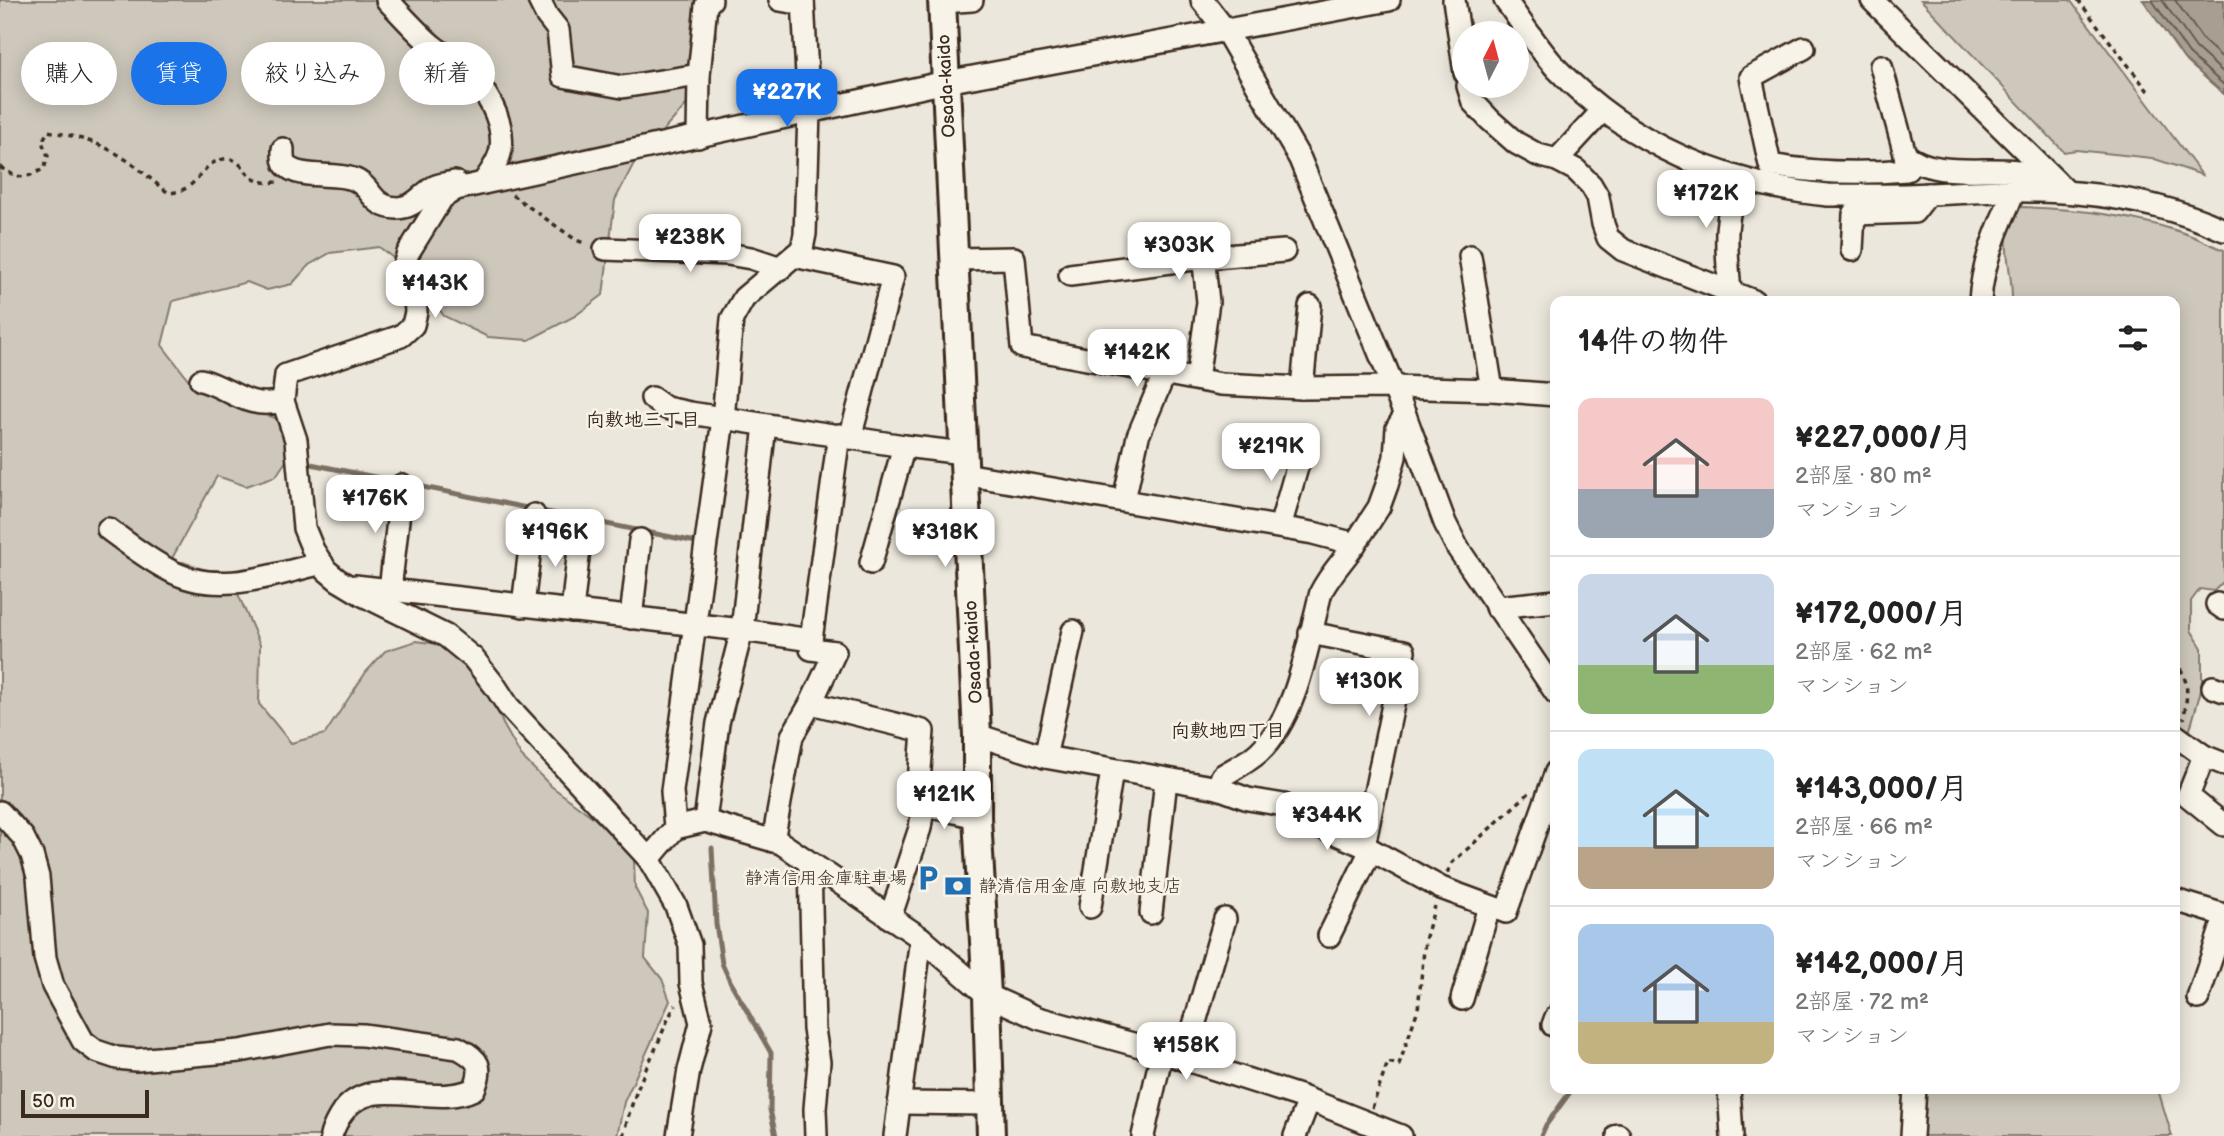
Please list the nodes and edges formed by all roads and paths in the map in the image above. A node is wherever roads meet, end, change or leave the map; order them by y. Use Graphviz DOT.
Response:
graph roads {
  1 [pos="387,0"];
  2 [pos="539,0"];
  3 [pos="711,0"];
  4 [pos="780,0"];
  5 [pos="972,0"];
  6 [pos="1202,0"];
  7 [pos="1389,0"];
  8 [pos="1454,0"];
  9 [pos="1504,0"];
  10 [pos="1872,0"];
  11 [pos="2078,0"];
  12 [pos="942,1"];
  13 [pos="803,2"];
  14 [pos="1457,21"];
  15 [pos="1226,32"];
  16 [pos="1804,48"];
  17 [pos="1881,66"];
  18 [pos="699,75"];
  19 [pos="946,82"];
  20 [pos="2151,95"];
  21 [pos="1472,98"];
  22 [pos="1602,111"];
  23 [pos="809,113"];
  24 [pos="698,137"];
  25 [pos="283,149"];
  26 [pos="1905,154"];
  27 [pos="1557,160"];
  28 [pos="0,167"];
  29 [pos="1741,179"];
  30 [pos="283,182"];
  31 [pos="483,183"];
  32 [pos="2043,189"];
  33 [pos="2015,190"];
  34 [pos="2066,191"];
  35 [pos="1928,194"];
  36 [pos="2224,230"];
  37 [pos="605,249"];
  38 [pos="1852,250"];
  39 [pos="1284,251"];
  40 [pos="1470,256"];
  41 [pos="1202,258"];
  42 [pos="954,259"];
  43 [pos="787,262"];
  44 [pos="1070,275"];
  45 [pos="1730,292"];
  46 [pos="1741,296"];
  47 [pos="1981,296"];
  48 [pos="1310,306"];
  49 [pos="1165,373"];
  50 [pos="1197,379"];
  51 [pos="201,380"];
  52 [pos="1392,387"];
  53 [pos="1301,388"];
  54 [pos="1492,390"];
  55 [pos="1550,395"];
  56 [pos="652,398"];
  57 [pos="283,401"];
  58 [pos="1405,415"];
  59 [pos="723,419"];
  60 [pos="765,425"];
  61 [pos="845,436"];
  62 [pos="904,446"];
  63 [pos="1302,450"];
  64 [pos="964,463"];
  65 [pos="402,485"];
  66 [pos="1125,500"];
  67 [pos="534,515"];
  68 [pos="1280,527"];
  69 [pos="108,529"];
  70 [pos="581,531"];
  71 [pos="640,540"];
  72 [pos="1355,544"];
  73 [pos="322,563"];
  74 [pos="871,563"];
  75 [pos="345,585"];
  76 [pos="390,590"];
  77 [pos="1550,602"];
  78 [pos="523,606"];
  79 [pos="1496,607"];
  80 [pos="572,611"];
  81 [pos="631,618"];
  82 [pos="696,626"];
  83 [pos="742,630"];
  84 [pos="1073,631"];
  85 [pos="1310,633"];
  86 [pos="811,640"];
  87 [pos="2180,669"];
  88 [pos="1550,684"];
  89 [pos="811,703"];
  90 [pos="2180,725"];
  91 [pos="2180,730"];
  92 [pos="977,735"];
  93 [pos="2204,756"];
  94 [pos="1045,757"];
  95 [pos="2224,764"];
  96 [pos="1112,771"];
  97 [pos="1166,780"];
  98 [pos="1536,786"];
  99 [pos="1218,788"];
  100 [pos="1550,789"];
  101 [pos="920,804"];
  102 [pos="0,812"];
  103 [pos="977,817"];
  104 [pos="705,821"];
  105 [pos="2224,825"];
  106 [pos="675,828"];
  107 [pos="773,841"];
  108 [pos="1368,848"];
  109 [pos="649,859"];
  110 [pos="810,864"];
  111 [pos="1441,888"];
  112 [pos="2180,902"];
  113 [pos="1090,907"];
  114 [pos="1489,907"];
  115 [pos="1151,913"];
  116 [pos="890,918"];
  117 [pos="2224,918"];
  118 [pos="1225,919"];
  119 [pos="1329,936"];
  120 [pos="921,938"];
  121 [pos="694,990"];
  122 [pos="987,995"];
  123 [pos="2198,998"];
  124 [pos="1462,999"];
  125 [pos="1162,1052"];
  126 [pos="1184,1060"];
  127 [pos="1729,1094"];
  128 [pos="1915,1094"];
  129 [pos="1309,1100"];
  130 [pos="899,1103"];
  131 [pos="990,1104"];
  132 [pos="1367,1123"];
  133 [pos="331,1136"];
  134 [pos="623,1136"];
  135 [pos="678,1136"];
  136 [pos="816,1136"];
  137 [pos="895,1136"];
  138 [pos="991,1136"];
  139 [pos="1143,1136"];
  140 [pos="1295,1136"];
  141 [pos="1401,1136"];
  142 [pos="1732,1136"];
  143 [pos="1912,1136"];
  1 -- 31 [label="street"];
  2 -- 18 [label="street"];
  3 -- 18 [label="street"];
  4 -- 13 [label="street"];
  5 -- 12 [label="street"];
  6 -- 15 [label="street"];
  7 -- 15 [label="street"];
  8 -- 14 [label="street"];
  9 -- 22 [label="street"];
  10 -- 34 [label="street"];
  11 -- 20 [label="path"];
  12 -- 19 [label="main road, Osada-kaido"];
  13 -- 23 [label="street"];
  15 -- 19 [label="street"];
  15 -- 52 [label="street"];
  16 -- 26 [label="street"];
  17 -- 26 [label="street"];
  18 -- 24 [label="street"];
  19 -- 23 [label="street"];
  19 -- 42 [label="main road, Osada-kaido"];
  21 -- 27 [label="street"];
  22 -- 27 [label="street"];
  22 -- 29 [label="street"];
  23 -- 24 [label="street"];
  23 -- 43 [label="street"];
  24 -- 31 [label="street"];
  25 -- 31 [label="street"];
  26 -- 32 [label="street"];
  27 -- 45 [label="street"];
  28 -- 30 [label="path"];
  29 -- 35 [label="street"];
  29 -- 45 [label="street"];
  31 -- 37 [label="path"];
  31 -- 57 [label="street"];
  32 -- 33 [label="street"];
  32 -- 34 [label="street"];
  33 -- 35 [label="street"];
  33 -- 47 [label="street"];
  34 -- 36 [label="street"];
  35 -- 38 [label="street"];
  37 -- 43 [label="street"];
  39 -- 41 [label="street"];
  40 -- 54 [label="street"];
  41 -- 44 [label="street"];
  41 -- 50 [label="street"];
  42 -- 49 [label="street"];
  42 -- 64 [label="main road, Osada-kaido"];
  43 -- 59 [label="street"];
  43 -- 61 [label="street"];
  45 -- 46 [label="street"];
  48 -- 53 [label="street"];
  49 -- 50 [label="street"];
  49 -- 66 [label="street"];
  50 -- 53 [label="street"];
  51 -- 57 [label="street"];
  52 -- 53 [label="street"];
  52 -- 54 [label="street"];
  52 -- 58 [label="street"];
  54 -- 55 [label="street"];
  56 -- 59 [label="street"];
  57 -- 73 [label="street"];
  58 -- 72 [label="street"];
  58 -- 79 [label="street"];
  59 -- 60 [label="street"];
  59 -- 82 [label="street"];
  60 -- 61 [label="street"];
  60 -- 83 [label="street"];
  61 -- 62 [label="street"];
  61 -- 86 [label="street"];
  62 -- 64 [label="street"];
  62 -- 74 [label="street"];
  63 -- 68 [label="street"];
  64 -- 66 [label="street"];
  64 -- 92 [label="main road, Osada-kaido"];
  65 -- 76 [label="street"];
  66 -- 68 [label="street"];
  67 -- 78 [label="street"];
  68 -- 72 [label="street"];
  69 -- 73 [label="street"];
  70 -- 80 [label="street"];
  71 -- 81 [label="street"];
  72 -- 85 [label="street"];
  73 -- 75 [label="street"];
  75 -- 76 [label="street"];
  75 -- 109 [label="street"];
  76 -- 78 [label="street"];
  77 -- 79 [label="street"];
  78 -- 80 [label="street"];
  79 -- 88 [label="street"];
  80 -- 81 [label="street"];
  81 -- 82 [label="street"];
  82 -- 83 [label="street"];
  82 -- 106 [label="street"];
  83 -- 86 [label="street"];
  83 -- 104 [label="street"];
  84 -- 94 [label="street"];
  85 -- 99 [label="street"];
  85 -- 108 [label="street"];
  86 -- 89 [label="street"];
  87 -- 90 [label="path"];
  89 -- 101 [label="street"];
  89 -- 107 [label="street"];
  91 -- 93 [label="street"];
  92 -- 94 [label="street"];
  92 -- 103 [label="main road, Osada-kaido"];
  93 -- 95 [label="street"];
  93 -- 105 [label="street"];
  94 -- 96 [label="street"];
  96 -- 97 [label="street"];
  96 -- 113 [label="street"];
  97 -- 99 [label="street"];
  97 -- 115 [label="street"];
  98 -- 111 [label="path"];
  99 -- 108 [label="street"];
  100 -- 114 [label="street"];
  101 -- 103 [label="street"];
  101 -- 116 [label="street"];
  102 -- 133 [label="street"];
  103 -- 122 [label="main road, Osada-kaido"];
  104 -- 106 [label="street"];
  104 -- 107 [label="street"];
  106 -- 109 [label="street"];
  107 -- 110 [label="street"];
  108 -- 111 [label="street"];
  108 -- 119 [label="street"];
  109 -- 121 [label="street"];
  110 -- 116 [label="street"];
  110 -- 136 [label="street"];
  111 -- 114 [label="street"];
  111 -- 132 [label="path"];
  112 -- 117 [label="street"];
  114 -- 124 [label="street"];
  116 -- 120 [label="street"];
  117 -- 123 [label="street"];
  118 -- 126 [label="street"];
  120 -- 122 [label="street"];
  120 -- 130 [label="street"];
  121 -- 134 [label="path"];
  121 -- 135 [label="street"];
  122 -- 125 [label="street"];
  122 -- 131 [label="main road, Osada-kaido"];
  125 -- 126 [label="street"];
  125 -- 139 [label="street"];
  126 -- 129 [label="street"];
  127 -- 142 [label="street"];
  128 -- 143 [label="street"];
  129 -- 132 [label="street"];
  129 -- 140 [label="street"];
  130 -- 131 [label="street"];
  130 -- 137 [label="street"];
  131 -- 138 [label="main road, Osada-kaido"];
  132 -- 141 [label="street"];
}
